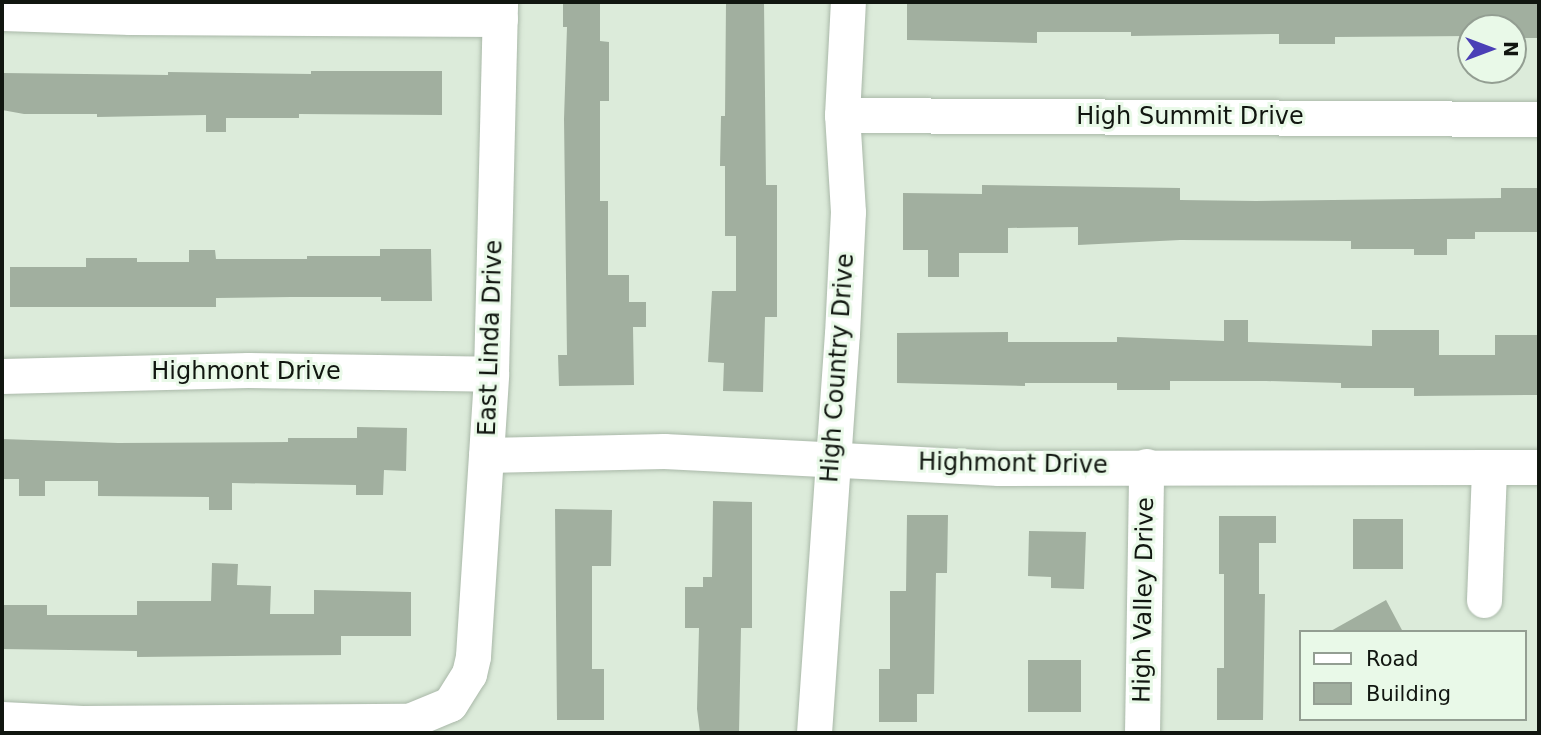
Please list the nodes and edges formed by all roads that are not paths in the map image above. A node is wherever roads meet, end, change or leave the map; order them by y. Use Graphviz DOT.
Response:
graph roads {
  1 [pos="848,2"];
  2 [pos="130,10"];
  3 [pos="500,10"];
  4 [pos="2,13"];
  5 [pos="842,115"];
  6 [pos="1539,119"];
  7 [pos="491,374"];
  8 [pos="2,376"];
  9 [pos="486,455"];
  10 [pos="832,457"];
  11 [pos="1146,466"];
  12 [pos="1489,467"];
  13 [pos="1539,467"];
  14 [pos="1484,600"];
  15 [pos="2,719"];
  16 [pos="82,728"];
  17 [pos="814,733"];
  18 [pos="1142,733"];
  1 -- 5 [label="street, High Country Drive"];
  2 -- 3 [label="street"];
  2 -- 4 [label="street"];
  3 -- 7 [label="street, East Linda Drive"];
  5 -- 6 [label="street, High Summit Drive"];
  5 -- 10 [label="street, High Country Drive"];
  7 -- 8 [label="street, Highmont Drive"];
  7 -- 9 [label="street, East Linda Drive"];
  9 -- 10 [label="street, Highmont Drive"];
  9 -- 16 [label="street, East Linda Drive"];
  10 -- 11 [label="street, Highmont Drive"];
  10 -- 17 [label="street, High Country Drive"];
  11 -- 12 [label="street, Highmont Drive"];
  11 -- 18 [label="street, High Valley Drive"];
  12 -- 13 [label="street, Highmont Drive"];
  12 -- 14 [label="street"];
  15 -- 16 [label="street"];
}
